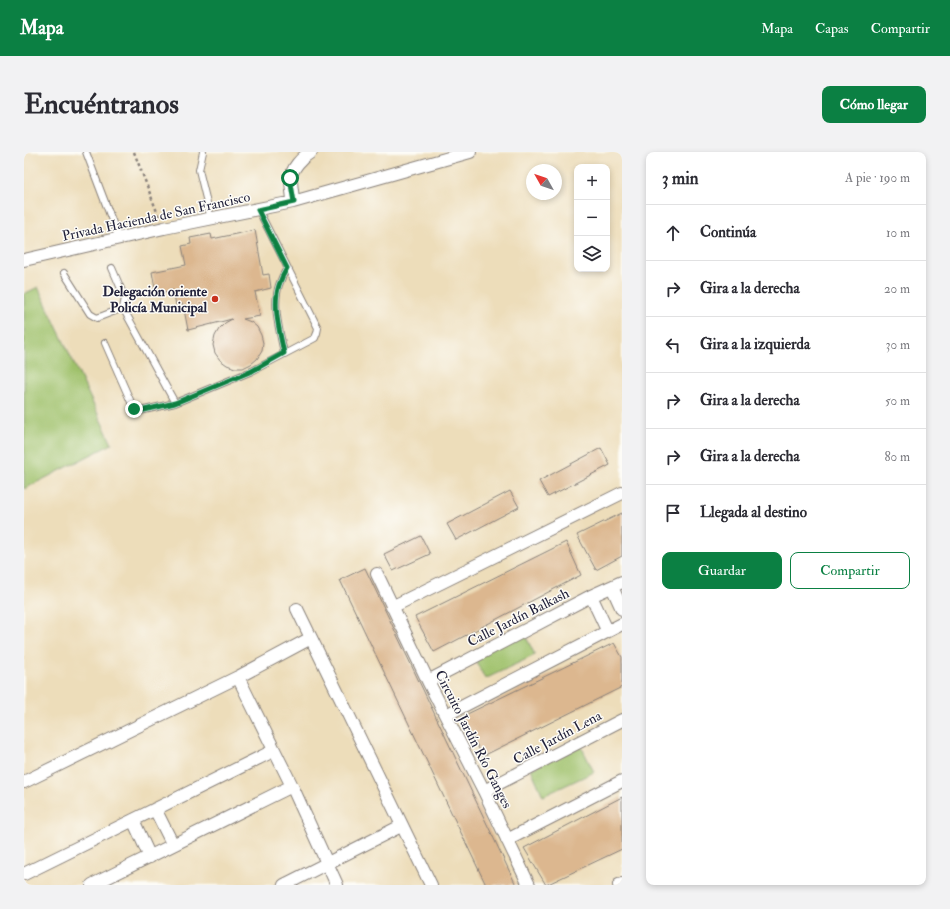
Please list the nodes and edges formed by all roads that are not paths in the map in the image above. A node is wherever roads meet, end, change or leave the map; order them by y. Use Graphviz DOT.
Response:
graph roads {
  1 [pos="86,152"];
  2 [pos="203,152"];
  3 [pos="311,152"];
  4 [pos="470,152"];
  5 [pos="294,202"];
  6 [pos="258,210"];
  7 [pos="211,219"];
  8 [pos="120,239"];
  9 [pos="24,260"];
  10 [pos="112,268"];
  11 [pos="287,268"];
  12 [pos="64,273"];
  13 [pos="123,308"];
  14 [pos="105,343"];
  15 [pos="284,353"];
  16 [pos="175,403"];
  17 [pos="622,493"];
  18 [pos="377,574"];
  19 [pos="617,584"];
  20 [pos="591,596"];
  21 [pos="392,607"];
  22 [pos="296,609"];
  23 [pos="622,609"];
  24 [pos="622,624"];
  25 [pos="607,630"];
  26 [pos="311,638"];
  27 [pos="238,677"];
  28 [pos="428,681"];
  29 [pos="446,715"];
  30 [pos="622,720"];
  31 [pos="274,751"];
  32 [pos="622,781"];
  33 [pos="24,782"];
  34 [pos="292,786"];
  35 [pos="484,791"];
  36 [pos="155,809"];
  37 [pos="133,820"];
  38 [pos="401,826"];
  39 [pos="507,840"];
  40 [pos="173,845"];
  41 [pos="150,856"];
  42 [pos="326,863"];
  43 [pos="24,874"];
  44 [pos="92,885"];
  45 [pos="284,885"];
  46 [pos="337,885"];
  47 [pos="431,885"];
  48 [pos="529,885"];
  1 -- 8 [label="lane"];
  2 -- 7 [label="lane"];
  3 -- 5 [label="street"];
  4 -- 5 [label="street, Privada Hacienda de San Francisco"];
  5 -- 6 [label="street, Privada Hacienda de San Francisco"];
  6 -- 7 [label="street, Privada Hacienda de San Francisco"];
  6 -- 11 [label="lane"];
  7 -- 8 [label="street, Privada Hacienda de San Francisco"];
  8 -- 9 [label="street, Privada Hacienda de San Francisco"];
  10 -- 13 [label="lane"];
  11 -- 15 [label="lane"];
  11 -- 15 [label="lane"];
  12 -- 13 [label="lane"];
  13 -- 16 [label="lane"];
  14 -- 16 [label="lane"];
  15 -- 16 [label="lane"];
  17 -- 21 [label="street"];
  18 -- 21 [label="street, Circuito Jardín Río Ganges"];
  19 -- 20 [label="street, Calle Jardín Balkash"];
  19 -- 23 [label="street"];
  20 -- 25 [label="street"];
  20 -- 28 [label="street, Calle Jardín Balkash"];
  21 -- 28 [label="street, Circuito Jardín Río Ganges"];
  22 -- 26 [label="street"];
  24 -- 25 [label="street"];
  25 -- 29 [label="street"];
  26 -- 27 [label="street"];
  26 -- 38 [label="street"];
  27 -- 31 [label="street"];
  27 -- 33 [label="street"];
  28 -- 29 [label="street, Circuito Jardín Río Ganges"];
  29 -- 35 [label="street, Circuito Jardín Río Ganges"];
  30 -- 35 [label="street, Calle Jardín Lena"];
  31 -- 34 [label="street"];
  31 -- 36 [label="street"];
  32 -- 39 [label="street"];
  34 -- 40 [label="street"];
  34 -- 42 [label="street"];
  35 -- 39 [label="street, Circuito Jardín Río Ganges"];
  36 -- 37 [label="street"];
  36 -- 40 [label="street"];
  37 -- 41 [label="street"];
  37 -- 43 [label="street"];
  38 -- 42 [label="street"];
  38 -- 47 [label="street"];
  39 -- 48 [label="street, Circuito Jardín Río Ganges"];
  40 -- 41 [label="street"];
  41 -- 44 [label="street"];
  42 -- 45 [label="street"];
  42 -- 46 [label="street"];
}
